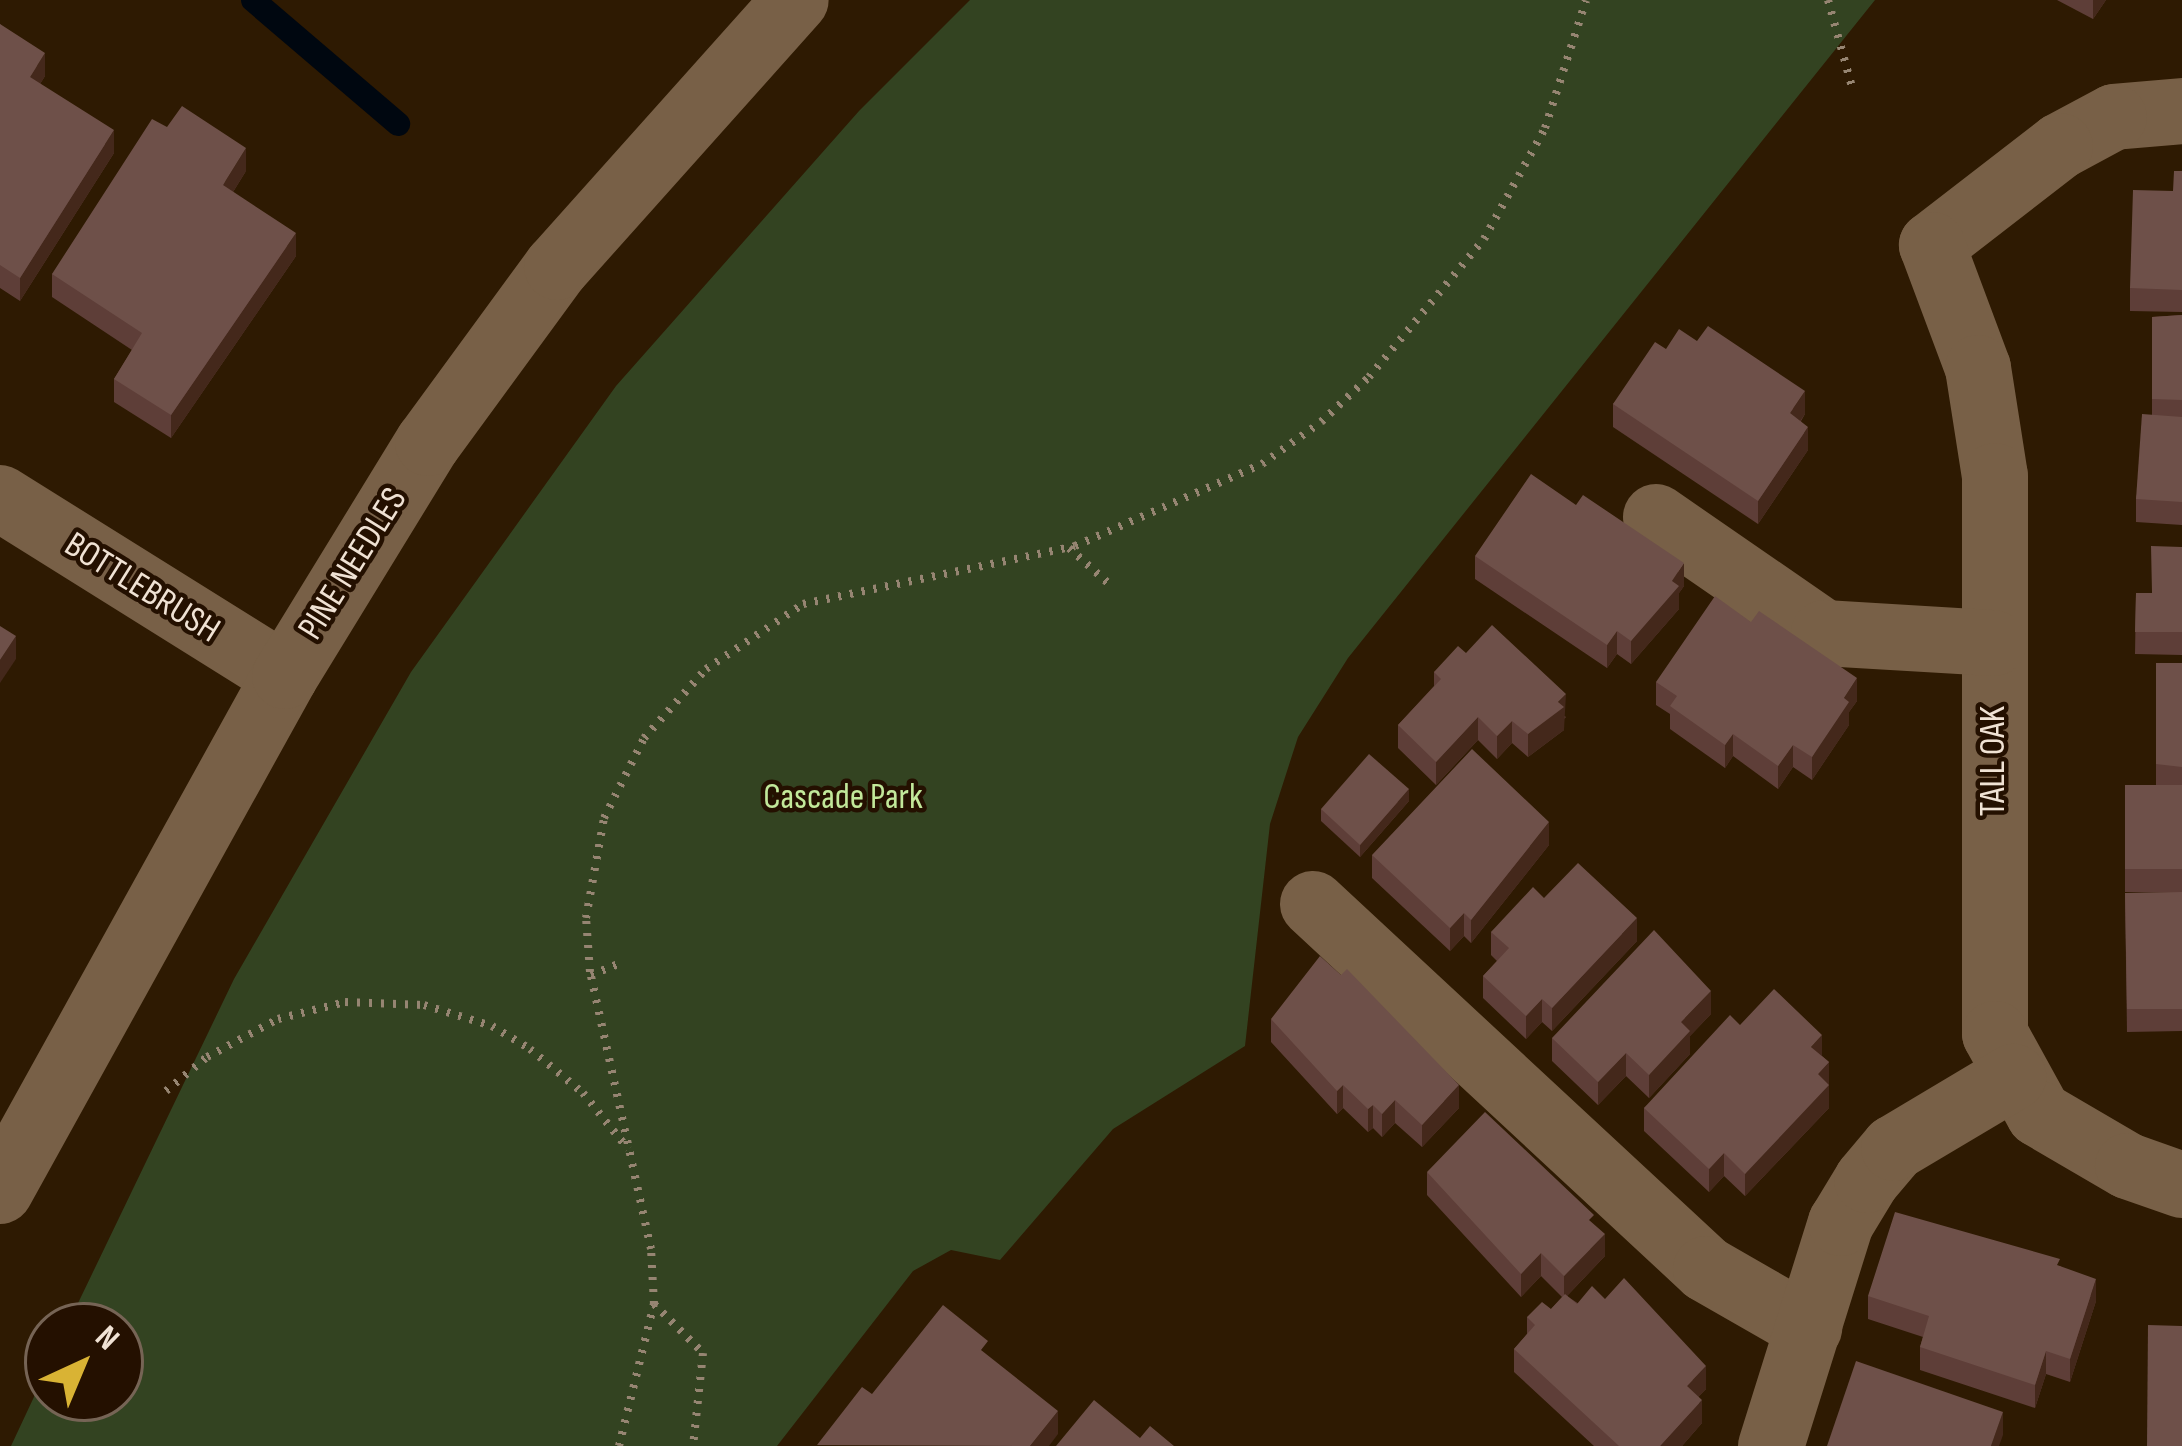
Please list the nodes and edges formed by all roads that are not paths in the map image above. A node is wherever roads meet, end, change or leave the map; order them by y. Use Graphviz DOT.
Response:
graph roads {
  1 [pos="796,0"];
  2 [pos="2182,112"];
  3 [pos="0,498"];
  4 [pos="1655,517"];
  5 [pos="1994,644"];
  6 [pos="285,676"];
  7 [pos="1313,904"];
  8 [pos="2013,1078"];
  9 [pos="2182,1185"];
  10 [pos="0,1191"];
  11 [pos="1809,1328"];
  12 [pos="1771,1446"];
  1 -- 6 [label="street, PINE NEEDLES"];
  2 -- 5 [label="street, TALL OAK"];
  3 -- 6 [label="street, BOTTLEBRUSH"];
  4 -- 5 [label="street"];
  5 -- 8 [label="street, TALL OAK"];
  6 -- 10 [label="street, PINE NEEDLES"];
  7 -- 11 [label="street"];
  8 -- 9 [label="street, TALL OAK"];
  8 -- 11 [label="street"];
  11 -- 12 [label="street"];
}
